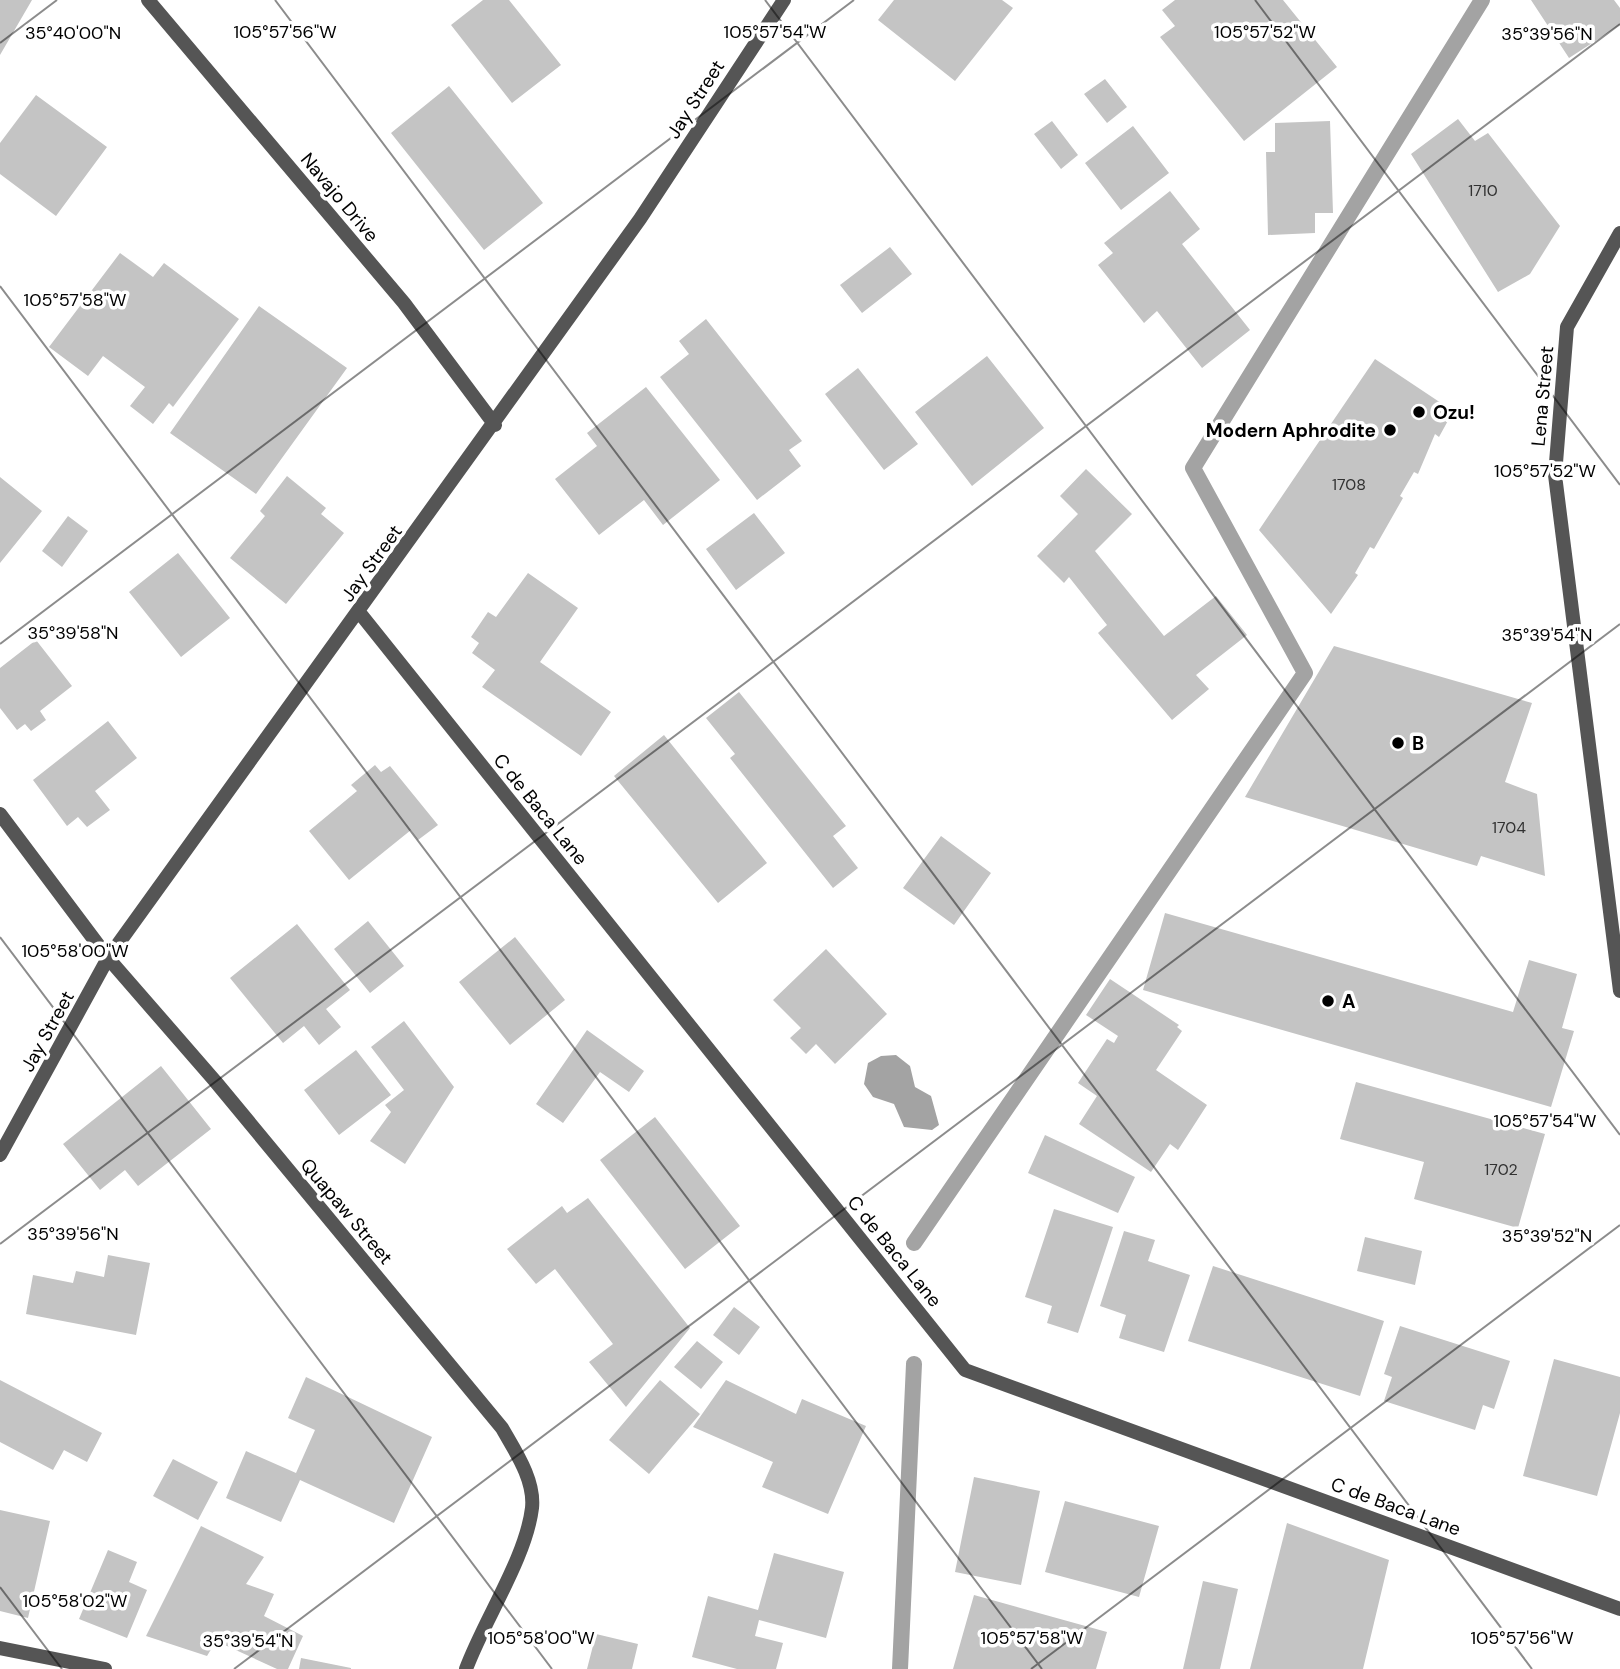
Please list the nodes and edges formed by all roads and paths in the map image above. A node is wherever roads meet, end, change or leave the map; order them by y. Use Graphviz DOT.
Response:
graph roads {
  1 [pos="148,0"];
  2 [pos="784,0"];
  3 [pos="1620,233"];
  4 [pos="495,425"];
  5 [pos="359,612"];
  6 [pos="0,814"];
  7 [pos="108,958"];
  8 [pos="1620,991"];
  9 [pos="0,1155"];
  10 [pos="1620,1609"];
  11 [pos="0,1648"];
  12 [pos="105,1669"];
  13 [pos="466,1669"];
  1 -- 4 [label="street, Navajo Drive"];
  2 -- 4 [label="street, Jay Street"];
  3 -- 8 [label="street, Lena Street"];
  4 -- 5 [label="street, Jay Street"];
  5 -- 7 [label="street, Jay Street"];
  5 -- 10 [label="street, C de Baca Lane"];
  6 -- 7 [label="street, Quapaw Street"];
  7 -- 9 [label="street, Jay Street"];
  7 -- 13 [label="street, Quapaw Street"];
  11 -- 12 [label="street"];
}
